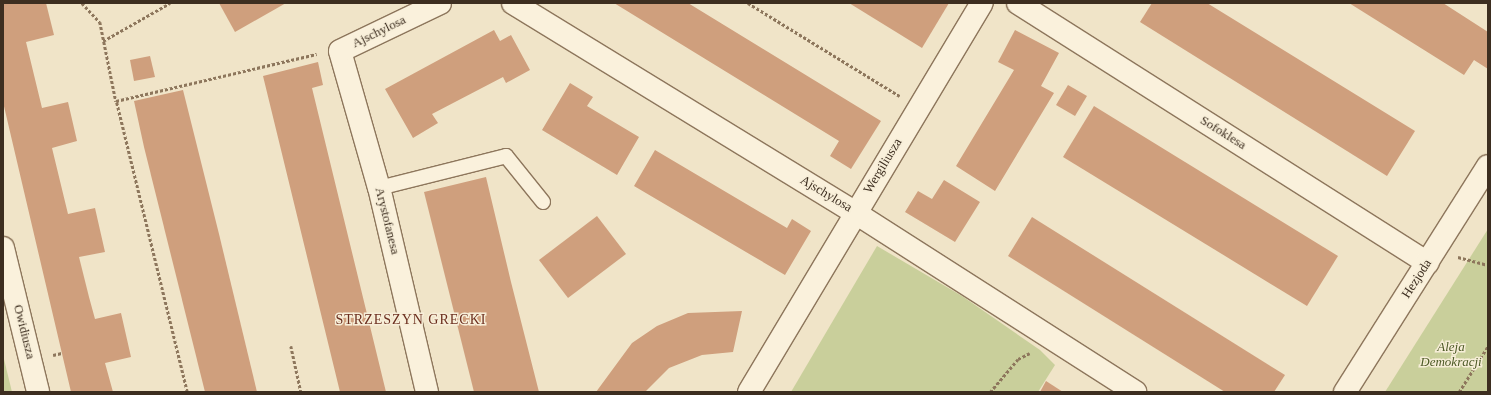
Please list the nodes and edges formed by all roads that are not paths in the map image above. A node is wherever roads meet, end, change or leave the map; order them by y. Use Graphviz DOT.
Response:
graph roads {
  1 [pos="440,3"];
  2 [pos="513,3"];
  3 [pos="982,3"];
  4 [pos="1018,3"];
  5 [pos="340,51"];
  6 [pos="1488,166"];
  7 [pos="379,188"];
  8 [pos="543,202"];
  9 [pos="854,212"];
  10 [pos="3,248"];
  11 [pos="1431,257"];
  12 [pos="38,392"];
  13 [pos="427,392"];
  14 [pos="749,392"];
  15 [pos="1135,392"];
  16 [pos="1344,392"];
  1 -- 5 [label="street, Ajschylosa"];
  2 -- 9 [label="street, Ajschylosa"];
  3 -- 9 [label="street, Wergiliusza"];
  4 -- 11 [label="street, Sofoklesa"];
  5 -- 7 [label="street, Arystofanesa"];
  6 -- 11 [label="street, Hezjoda"];
  7 -- 8 [label="lane"];
  7 -- 13 [label="street, Arystofanesa"];
  9 -- 14 [label="street, Wergiliusza"];
  9 -- 15 [label="street, Ajschylosa"];
  10 -- 12 [label="street, Owidiusza"];
  11 -- 16 [label="street, Hezjoda"];
}
